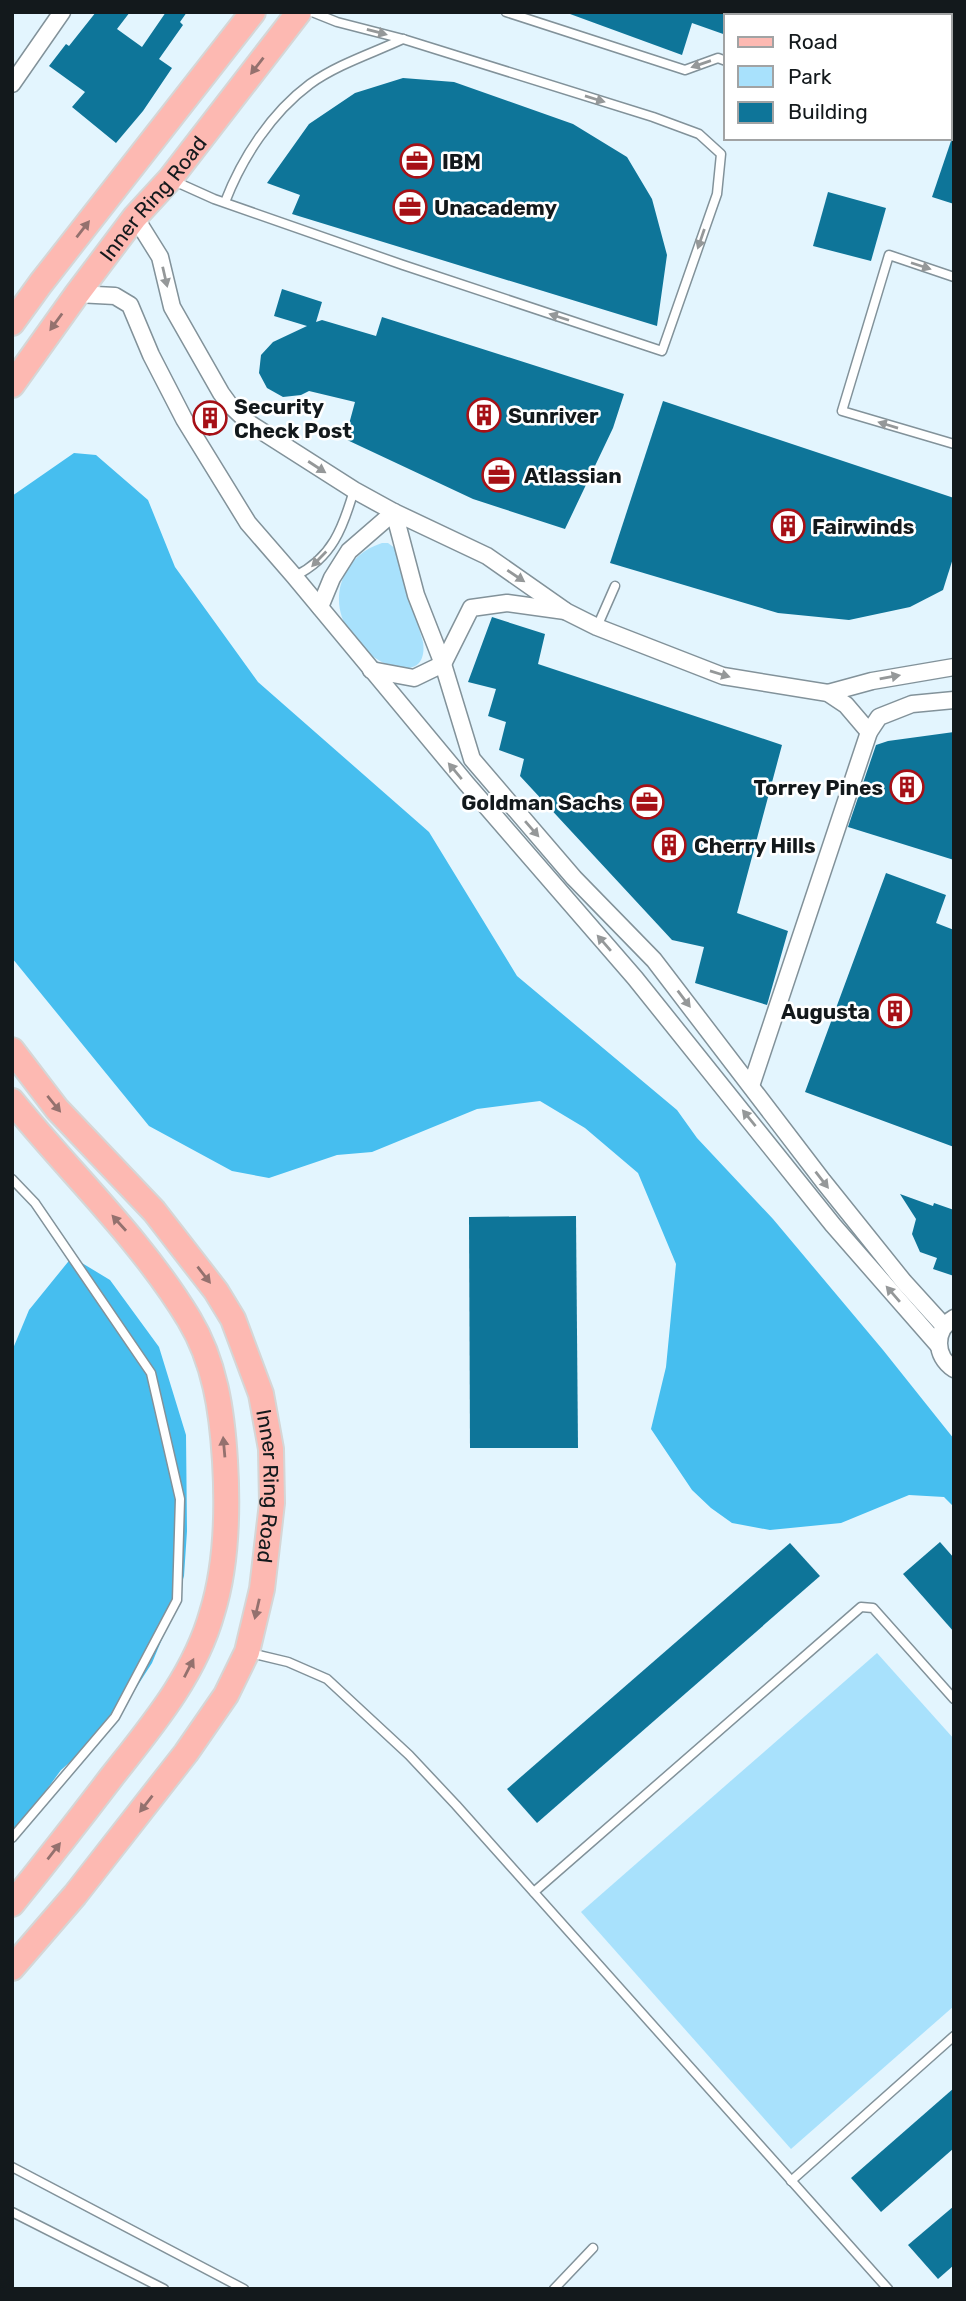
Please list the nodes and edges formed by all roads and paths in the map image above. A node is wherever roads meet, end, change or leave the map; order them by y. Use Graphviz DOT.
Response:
graph roads {
  1 [pos="62,12"];
  2 [pos="253,12"];
  3 [pos="299,12"];
  4 [pos="312,12"];
  5 [pos="506,12"];
  6 [pos="404,39"];
  7 [pos="724,60"];
  8 [pos="12,84"];
  9 [pos="170,179"];
  10 [pos="225,202"];
  11 [pos="135,216"];
  12 [pos="954,277"];
  13 [pos="77,294"];
  14 [pos="12,323"];
  15 [pos="12,385"];
  16 [pos="954,444"];
  17 [pos="354,490"];
  18 [pos="394,512"];
  19 [pos="295,576"];
  20 [pos="615,586"];
  21 [pos="320,607"];
  22 [pos="567,611"];
  23 [pos="597,627"];
  24 [pos="443,664"];
  25 [pos="954,667"];
  26 [pos="371,670"];
  27 [pos="828,692"];
  28 [pos="954,699"];
  29 [pos="869,732"];
  30 [pos="12,1050"];
  31 [pos="751,1086"];
  32 [pos="12,1101"];
  33 [pos="12,1179"];
  34 [pos="949,1322"];
  35 [pos="938,1345"];
  36 [pos="954,1369"];
  37 [pos="247,1652"];
  38 [pos="954,1699"];
  39 [pos="12,1838"];
  40 [pos="534,1892"];
  41 [pos="12,1904"];
  42 [pos="12,1968"];
  43 [pos="954,2036"];
  44 [pos="12,2167"];
  45 [pos="791,2181"];
  46 [pos="12,2212"];
  47 [pos="593,2248"];
  48 [pos="164,2289"];
  49 [pos="244,2289"];
  50 [pos="554,2289"];
  51 [pos="888,2289"];
  1 -- 8 [label="street"];
  14 -- 2 [label="main road, Inner Ring Road, one-way"];
  3 -- 9 [label="main road, Inner Ring Road, one-way"];
  4 -- 6 [label="lane, one-way"];
  7 -- 5 [label="lane, one-way"];
  6 -- 10 [label="lane"];
  6 -- 10 [label="lane, one-way"];
  9 -- 10 [label="lane"];
  9 -- 11 [label="main road, Inner Ring Road"];
  11 -- 13 [label="main road, Inner Ring Road"];
  11 -- 17 [label="street, one-way"];
  16 -- 12 [label="lane, one-way"];
  13 -- 15 [label="main road, Inner Ring Road, one-way"];
  13 -- 19 [label="street"];
  17 -- 18 [label="street"];
  17 -- 19 [label="lane, one-way"];
  18 -- 21 [label="street"];
  18 -- 22 [label="street, one-way"];
  18 -- 24 [label="street"];
  19 -- 21 [label="street"];
  20 -- 23 [label="lane"];
  21 -- 26 [label="street"];
  22 -- 23 [label="street"];
  22 -- 24 [label="street"];
  23 -- 27 [label="street, one-way"];
  24 -- 26 [label="street"];
  24 -- 31 [label="street, one-way"];
  27 -- 25 [label="street, one-way"];
  35 -- 26 [label="street, one-way"];
  27 -- 29 [label="street"];
  28 -- 29 [label="street"];
  29 -- 31 [label="street"];
  30 -- 37 [label="main road, Inner Ring Road, one-way"];
  31 -- 34 [label="street, one-way"];
  41 -- 32 [label="main road, Inner Ring Road, one-way"];
  33 -- 39 [label="lane"];
  34 -- 35 [label="street"];
  35 -- 36 [label="street"];
  37 -- 40 [label="lane"];
  37 -- 42 [label="main road, Inner Ring Road, one-way"];
  38 -- 40 [label="lane"];
  40 -- 45 [label="lane"];
  43 -- 45 [label="lane"];
  44 -- 49 [label="lane"];
  45 -- 51 [label="lane"];
  46 -- 48 [label="lane"];
  47 -- 50 [label="lane"];
}
